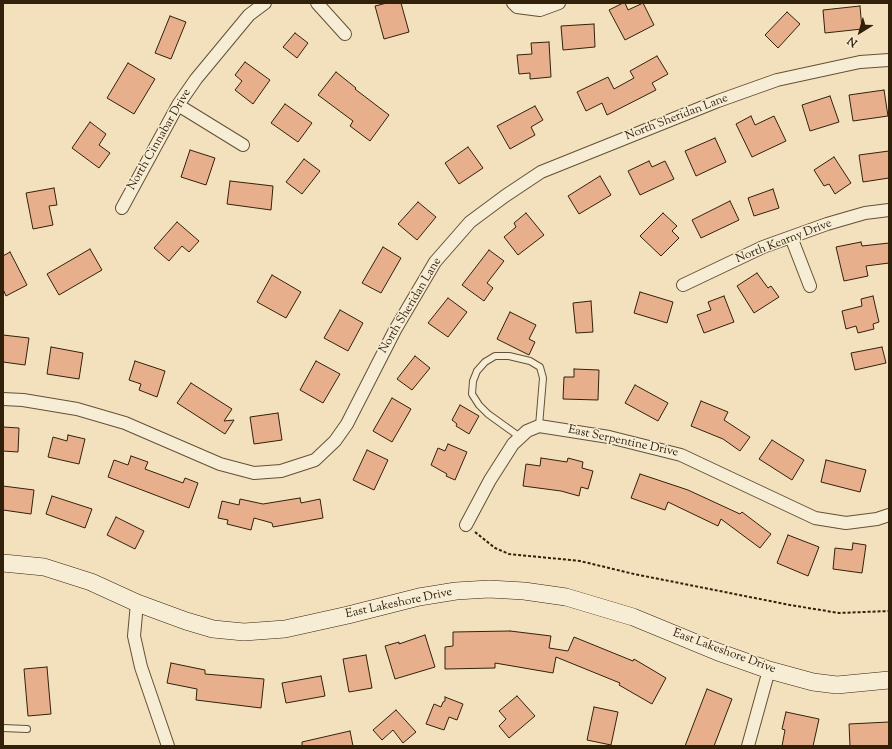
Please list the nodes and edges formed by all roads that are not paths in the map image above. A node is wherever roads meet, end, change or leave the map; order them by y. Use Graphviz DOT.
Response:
graph roads {
  1 [pos="265,3"];
  2 [pos="317,3"];
  3 [pos="559,3"];
  4 [pos="515,5"];
  5 [pos="344,34"];
  6 [pos="889,60"];
  7 [pos="178,105"];
  8 [pos="243,145"];
  9 [pos="122,208"];
  10 [pos="889,210"];
  11 [pos="791,237"];
  12 [pos="683,285"];
  13 [pos="810,286"];
  14 [pos="3,399"];
  15 [pos="539,426"];
  16 [pos="520,437"];
  17 [pos="889,515"];
  18 [pos="466,525"];
  19 [pos="3,563"];
  20 [pos="137,603"];
  21 [pos="769,670"];
  22 [pos="889,680"];
  23 [pos="3,728"];
  24 [pos="27,729"];
  25 [pos="168,746"];
  26 [pos="748,746"];
  1 -- 7 [label="street, North Cinnabar Drive"];
  2 -- 5 [label="street"];
  3 -- 4 [label="street"];
  6 -- 14 [label="street, North Sheridan Lane"];
  7 -- 8 [label="street"];
  7 -- 9 [label="street, North Cinnabar Drive"];
  10 -- 11 [label="street, North Kearny Drive"];
  11 -- 12 [label="street, North Kearny Drive"];
  11 -- 13 [label="street"];
  15 -- 16 [label="street"];
  15 -- 16 [label="lane"];
  15 -- 17 [label="street, East Serpentine Drive"];
  16 -- 18 [label="street"];
  19 -- 20 [label="main road, East Lakeshore Drive"];
  20 -- 21 [label="main road, East Lakeshore Drive"];
  20 -- 25 [label="street"];
  21 -- 22 [label="main road, East Lakeshore Drive"];
  21 -- 26 [label="street"];
  23 -- 24 [label="lane"];
}
